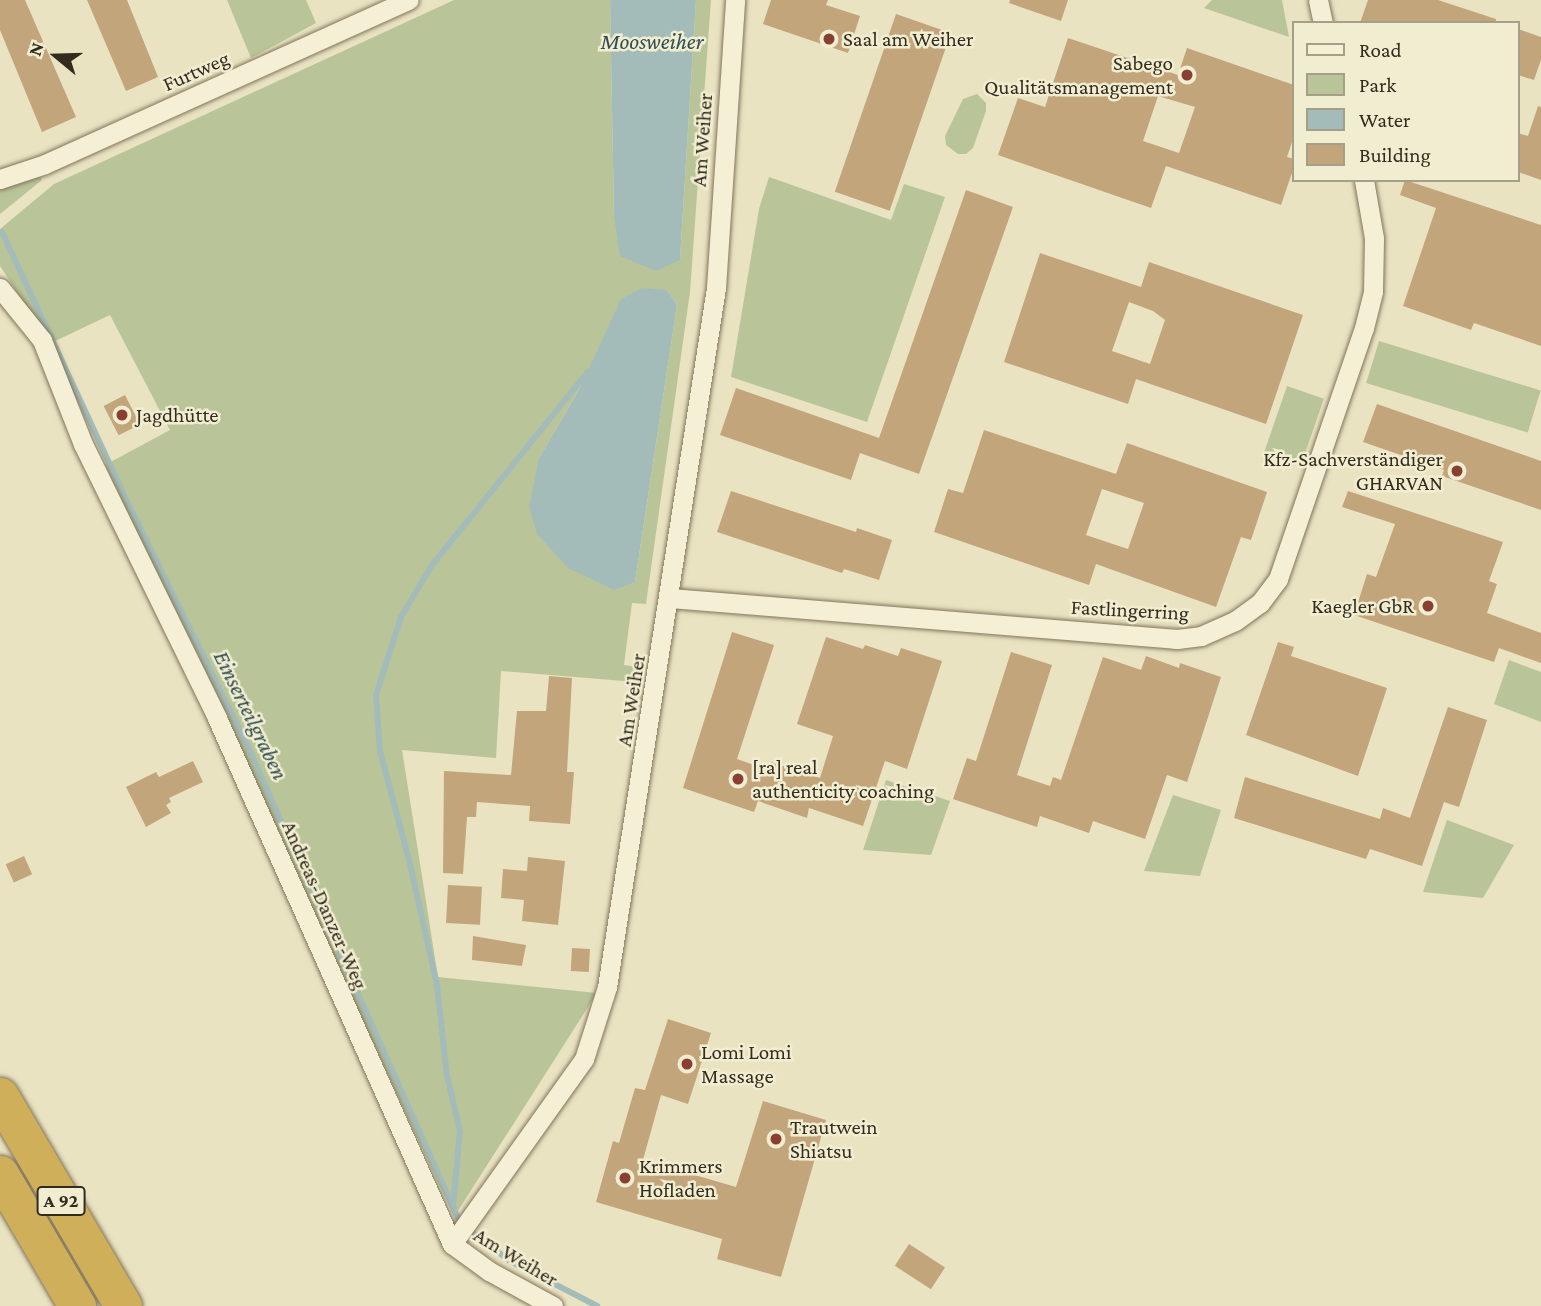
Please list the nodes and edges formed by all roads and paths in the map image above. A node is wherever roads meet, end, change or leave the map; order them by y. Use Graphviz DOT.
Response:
graph roads {
  1 [pos="409,0"];
  2 [pos="735,0"];
  3 [pos="1318,0"];
  4 [pos="1323,21"];
  5 [pos="0,179"];
  6 [pos="1364,182"];
  7 [pos="0,288"];
  8 [pos="670,598"];
  9 [pos="0,1096"];
  10 [pos="0,1174"];
  11 [pos="452,1244"];
  12 [pos="77,1306"];
  13 [pos="123,1306"];
  14 [pos="553,1306"];
  1 -- 5 [label="street, Furtweg"];
  2 -- 8 [label="street, Am Weiher"];
  3 -- 4 [label="street"];
  6 -- 8 [label="street, Fastlingerring"];
  7 -- 11 [label="street, Andreas-Danzer-Weg"];
  8 -- 11 [label="street, Am Weiher"];
  9 -- 13 [label="highway, A 92"];
  10 -- 12 [label="highway, A 92"];
  11 -- 14 [label="street, Am Weiher"];
}
